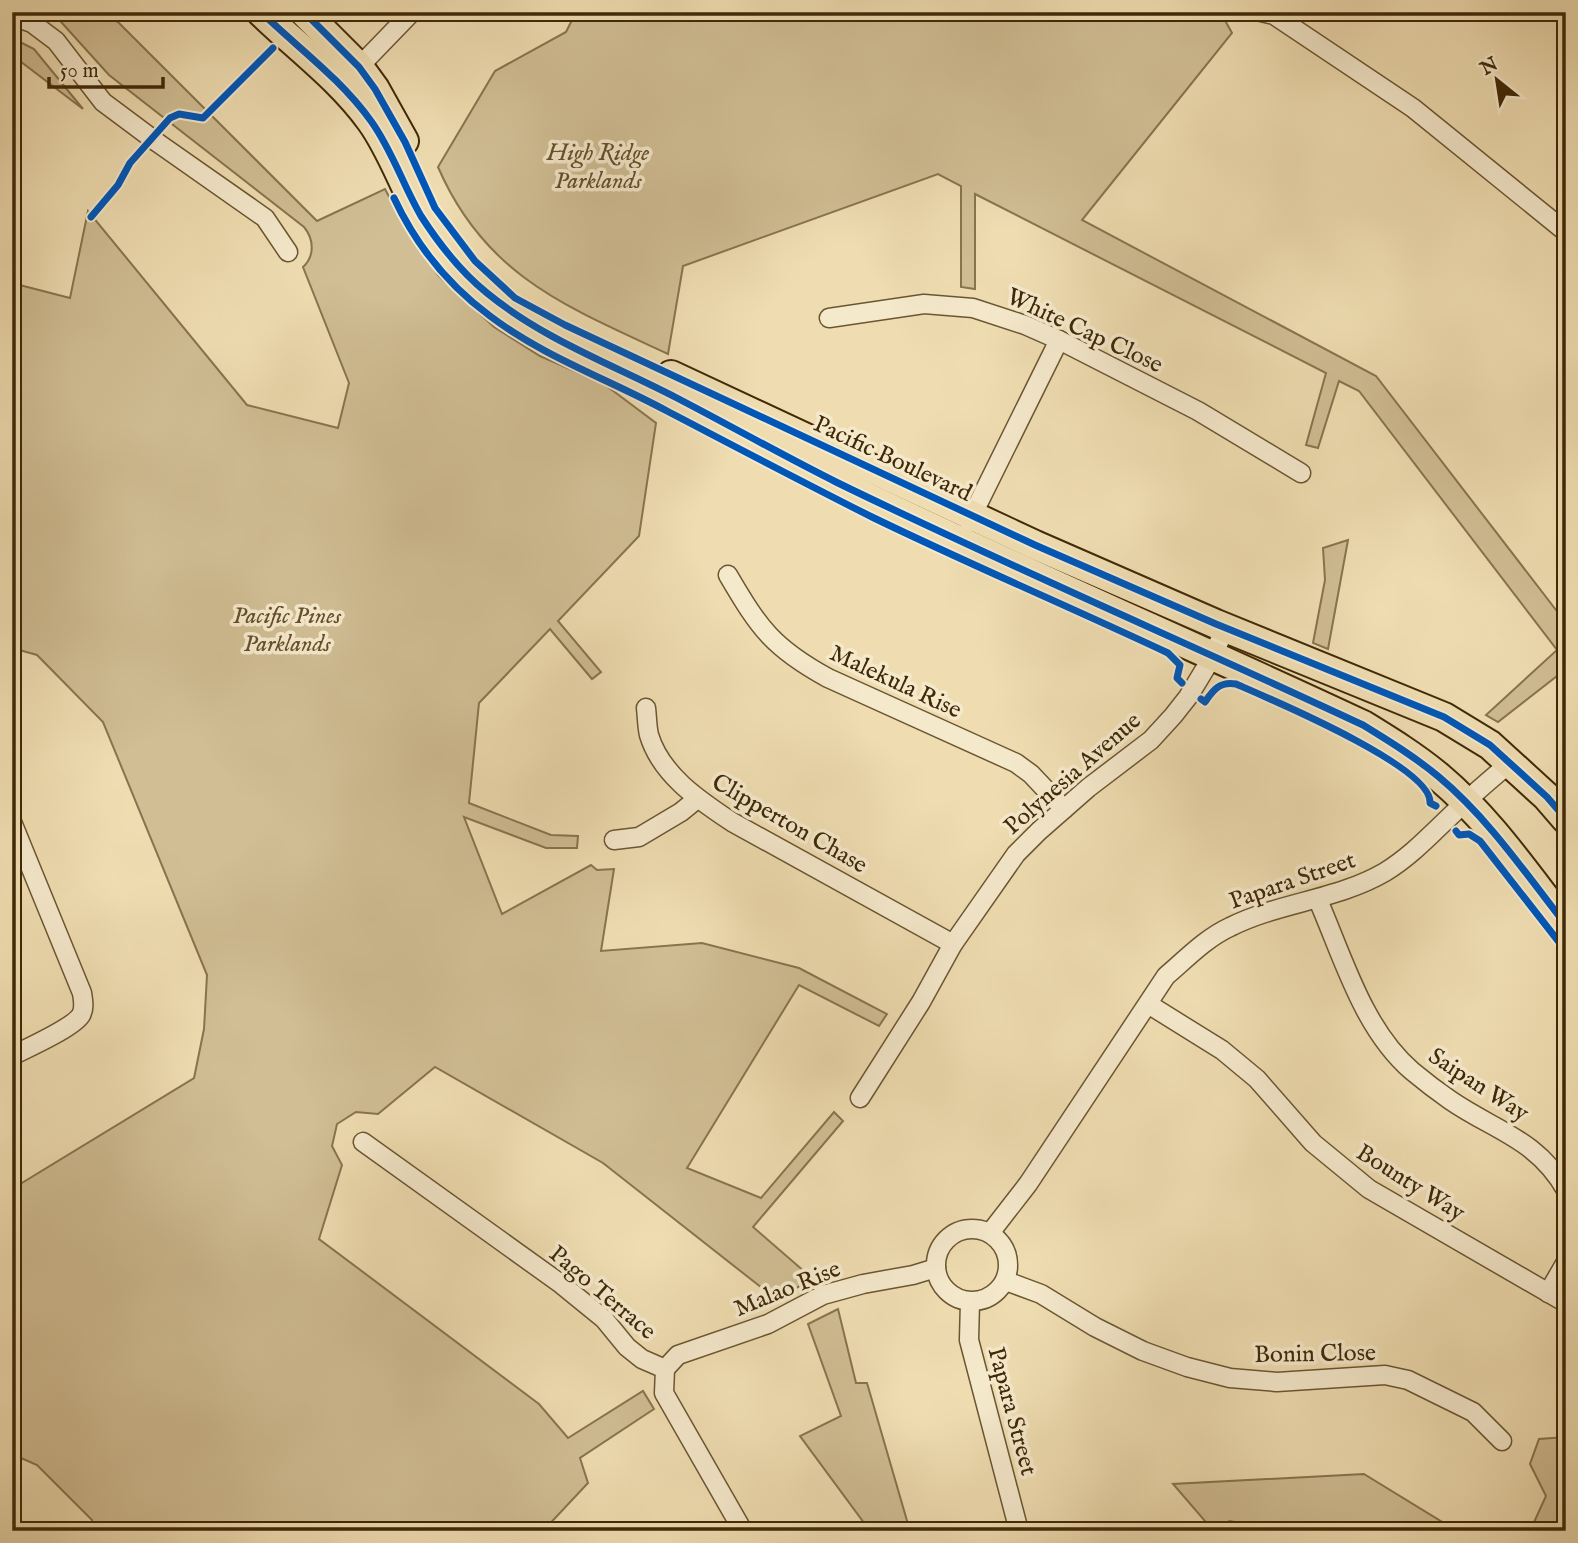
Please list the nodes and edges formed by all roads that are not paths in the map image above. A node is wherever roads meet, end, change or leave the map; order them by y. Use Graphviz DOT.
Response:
graph roads {
  1 [pos="261,12"];
  2 [pos="304,12"];
  3 [pos="412,12"];
  4 [pos="1261,12"];
  5 [pos="12,16"];
  6 [pos="350,76"];
  7 [pos="1566,232"];
  8 [pos="288,252"];
  9 [pos="829,318"];
  10 [pos="1059,340"];
  11 [pos="1301,473"];
  12 [pos="966,528"];
  13 [pos="728,575"];
  14 [pos="1226,628"];
  15 [pos="1213,654"];
  16 [pos="646,708"];
  17 [pos="1510,763"];
  18 [pos="697,799"];
  19 [pos="1465,802"];
  20 [pos="1064,809"];
  21 [pos="1566,819"];
  22 [pos="12,822"];
  23 [pos="614,840"];
  24 [pos="1318,900"];
  25 [pos="1566,925"];
  26 [pos="953,944"];
  27 [pos="1147,1004"];
  28 [pos="12,1056"];
  29 [pos="860,1098"];
  30 [pos="363,1142"];
  31 [pos="1566,1190"];
  32 [pos="990,1233"];
  33 [pos="1566,1262"];
  34 [pos="936,1268"];
  35 [pos="1006,1280"];
  36 [pos="1548,1293"];
  37 [pos="970,1302"];
  38 [pos="1566,1303"];
  39 [pos="665,1369"];
  40 [pos="1502,1441"];
  41 [pos="743,1531"];
  42 [pos="1020,1531"];
  1 -- 6 [label="main road, Pacific Boulevard"];
  2 -- 6 [label="main road, Pacific Boulevard"];
  3 -- 6 [label="street"];
  4 -- 7 [label="street"];
  5 -- 8 [label="street"];
  6 -- 12 [label="main road, Pacific Boulevard"];
  6 -- 12 [label="main road, Pacific Boulevard"];
  9 -- 10 [label="street, White Cap Close"];
  10 -- 11 [label="street, White Cap Close"];
  10 -- 12 [label="street"];
  12 -- 14 [label="main road, Pacific Boulevard"];
  12 -- 15 [label="main road"];
  13 -- 20 [label="street, Malekula Rise"];
  14 -- 15 [label="street, Polynesia Avenue"];
  14 -- 17 [label="main road, Pacific Boulevard"];
  15 -- 19 [label="main road"];
  15 -- 20 [label="street, Polynesia Avenue"];
  16 -- 18 [label="street, Clipperton Chase"];
  17 -- 19 [label="street, Papara Street"];
  17 -- 21 [label="main road, Pacific Boulevard"];
  18 -- 23 [label="street"];
  18 -- 26 [label="street, Clipperton Chase"];
  19 -- 24 [label="street, Papara Street"];
  19 -- 25 [label="main road"];
  20 -- 26 [label="street, Polynesia Avenue"];
  22 -- 28 [label="street"];
  24 -- 27 [label="street, Papara Street"];
  24 -- 31 [label="street, Saipan Way"];
  26 -- 29 [label="street, Polynesia Avenue"];
  27 -- 32 [label="street, Papara Street"];
  27 -- 36 [label="street, Bounty Way"];
  30 -- 39 [label="street, Pago Terrace"];
  32 -- 34 [label="street"];
  32 -- 35 [label="street"];
  33 -- 36 [label="street"];
  34 -- 37 [label="street"];
  34 -- 39 [label="street, Malao Rise"];
  35 -- 37 [label="street"];
  35 -- 40 [label="street, Bonin Close"];
  36 -- 38 [label="street, Bounty Way"];
  37 -- 42 [label="street, Papara Street"];
  39 -- 41 [label="street, Pago Terrace"];
}
